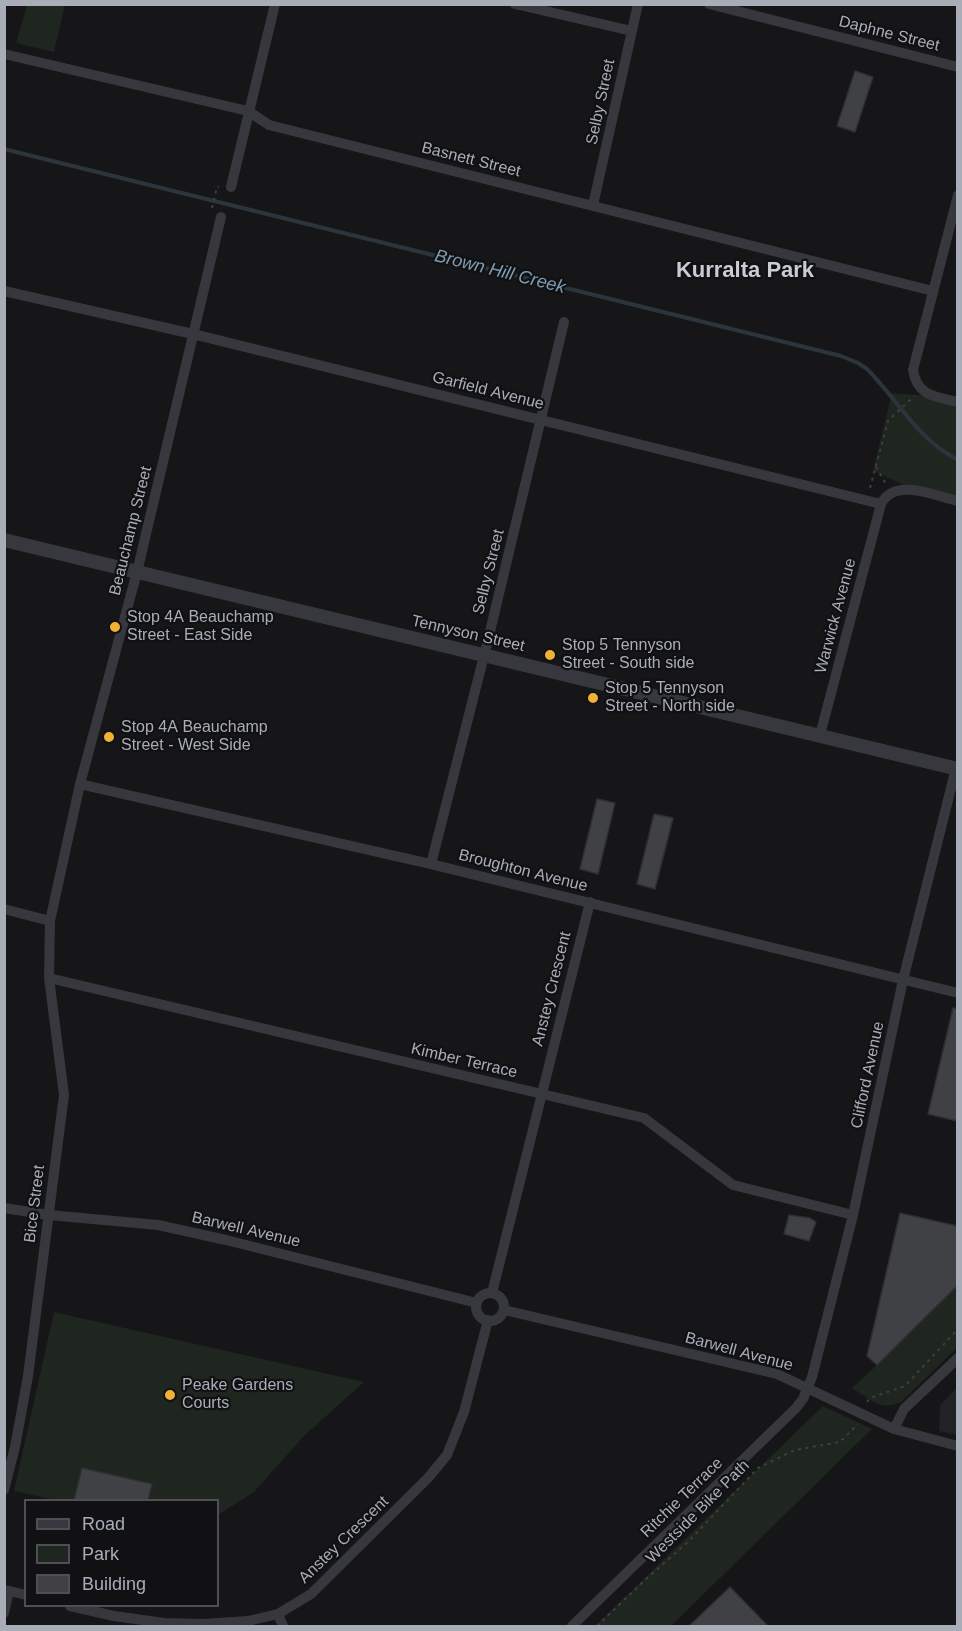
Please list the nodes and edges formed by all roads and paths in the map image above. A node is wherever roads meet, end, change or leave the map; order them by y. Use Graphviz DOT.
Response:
graph roads {
  1 [pos="274,4"];
  2 [pos="515,4"];
  3 [pos="638,4"];
  4 [pos="709,4"];
  5 [pos="632,31"];
  6 [pos="4,54"];
  7 [pos="957,67"];
  8 [pos="248,111"];
  9 [pos="231,187"];
  10 [pos="217,188"];
  11 [pos="957,195"];
  12 [pos="593,205"];
  13 [pos="211,207"];
  14 [pos="221,217"];
  15 [pos="4,291"];
  16 [pos="933,291"];
  17 [pos="564,322"];
  18 [pos="193,334"];
  19 [pos="957,402"];
  20 [pos="907,403"];
  21 [pos="542,419"];
  22 [pos="876,467"];
  23 [pos="886,484"];
  24 [pos="867,500"];
  25 [pos="957,501"];
  26 [pos="881,504"];
  27 [pos="4,540"];
  28 [pos="137,572"];
  29 [pos="485,654"];
  30 [pos="820,735"];
  31 [pos="957,769"];
  32 [pos="80,784"];
  33 [pos="431,864"];
  34 [pos="590,902"];
  35 [pos="4,909"];
  36 [pos="50,921"];
  37 [pos="49,978"];
  38 [pos="903,980"];
  39 [pos="957,993"];
  40 [pos="542,1094"];
  41 [pos="4,1208"];
  42 [pos="49,1215"];
  43 [pos="853,1215"];
  44 [pos="492,1293"];
  45 [pos="477,1303"];
  46 [pos="504,1310"];
  47 [pos="488,1320"];
  48 [pos="957,1329"];
  49 [pos="957,1358"];
  50 [pos="808,1388"];
  51 [pos="865,1408"];
  52 [pos="859,1422"];
  53 [pos="894,1429"];
  54 [pos="957,1446"];
  55 [pos="4,1490"];
  56 [pos="7,1591"];
  57 [pos="24,1595"];
  58 [pos="78,1607"];
  59 [pos="4,1613"];
  60 [pos="278,1614"];
  61 [pos="283,1626"];
  62 [pos="572,1626"];
  63 [pos="597,1626"];
  1 -- 8 [label="street"];
  2 -- 5 [label="street"];
  3 -- 5 [label="street, Selby Street"];
  4 -- 7 [label="street, Daphne Street"];
  5 -- 12 [label="street, Selby Street"];
  6 -- 8 [label="street, Basnett Street"];
  8 -- 9 [label="street"];
  8 -- 12 [label="street, Basnett Street"];
  10 -- 13 [label="path"];
  11 -- 16 [label="street"];
  12 -- 16 [label="street, Basnett Street"];
  14 -- 18 [label="street, Beauchamp Street"];
  15 -- 18 [label="street, Garfield Avenue"];
  16 -- 19 [label="street"];
  17 -- 21 [label="street, Selby Street"];
  18 -- 21 [label="street, Garfield Avenue"];
  18 -- 28 [label="street, Beauchamp Street"];
  20 -- 22 [label="path"];
  21 -- 24 [label="street, Garfield Avenue"];
  21 -- 29 [label="street, Selby Street"];
  22 -- 23 [label="path"];
  22 -- 24 [label="path"];
  24 -- 26 [label="street, Garfield Avenue"];
  25 -- 26 [label="street"];
  26 -- 30 [label="street, Warwick Avenue"];
  27 -- 28 [label="street, Tennyson Street"];
  28 -- 29 [label="street, Tennyson Street"];
  28 -- 32 [label="street, Beauchamp Street"];
  29 -- 30 [label="street, Tennyson Street"];
  29 -- 33 [label="street, Selby Street"];
  30 -- 31 [label="street, Tennyson Street"];
  31 -- 38 [label="street, Clifford Avenue"];
  32 -- 33 [label="street, Broughton Avenue"];
  32 -- 36 [label="street, Beauchamp Street"];
  33 -- 34 [label="street, Broughton Avenue"];
  34 -- 38 [label="street, Broughton Avenue"];
  34 -- 40 [label="street, Anstey Crescent"];
  35 -- 36 [label="street"];
  36 -- 37 [label="street, Bice Street"];
  37 -- 40 [label="street, Kimber Terrace"];
  37 -- 42 [label="street, Bice Street"];
  38 -- 39 [label="street, Broughton Avenue"];
  38 -- 43 [label="street, Clifford Avenue"];
  40 -- 43 [label="street, Kimber Terrace"];
  40 -- 44 [label="street, Anstey Crescent"];
  41 -- 42 [label="street, Barwell Avenue"];
  42 -- 45 [label="street, Barwell Avenue"];
  42 -- 55 [label="street, Bice Street"];
  43 -- 50 [label="street, Clifford Avenue"];
  44 -- 45 [label="street"];
  44 -- 46 [label="street"];
  45 -- 47 [label="street"];
  46 -- 47 [label="street"];
  46 -- 50 [label="street, Barwell Avenue"];
  47 -- 60 [label="street, Anstey Crescent"];
  48 -- 51 [label="path"];
  49 -- 53 [label="street"];
  50 -- 53 [label="street, Barwell Avenue"];
  50 -- 62 [label="street, Ritchie Terrace"];
  52 -- 63 [label="path, Westside Bike Path"];
  53 -- 54 [label="street, Barwell Avenue"];
  56 -- 57 [label="street"];
  56 -- 59 [label="street"];
  58 -- 60 [label="street, Anstey Crescent"];
  60 -- 61 [label="street"];
}
